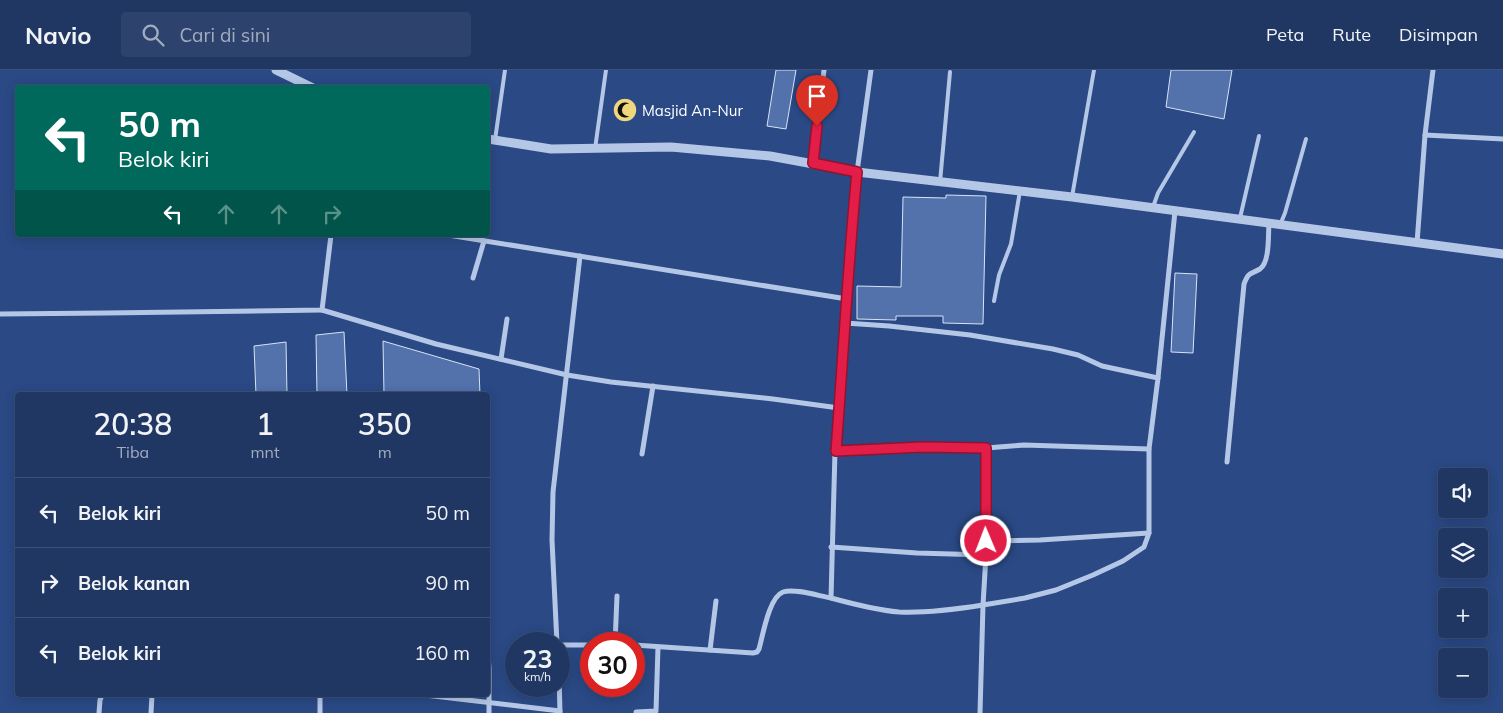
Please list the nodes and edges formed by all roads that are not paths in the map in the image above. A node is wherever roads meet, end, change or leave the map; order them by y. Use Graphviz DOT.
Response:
graph roads {
  1 [pos="276,70"];
  2 [pos="505,70"];
  3 [pos="606,70"];
  4 [pos="824,70"];
  5 [pos="871,70"];
  6 [pos="1094,70"];
  7 [pos="1433,70"];
  8 [pos="950,72"];
  9 [pos="307,85"];
  10 [pos="1194,132"];
  11 [pos="1425,135"];
  12 [pos="1259,136"];
  13 [pos="491,139"];
  14 [pos="1306,139"];
  15 [pos="1503,139"];
  16 [pos="595,149"];
  17 [pos="813,163"];
  18 [pos="857,172"];
  19 [pos="940,182"];
  20 [pos="1020,191"];
  21 [pos="1072,198"];
  22 [pos="1153,209"];
  23 [pos="1175,211"];
  24 [pos="1240,220"];
  25 [pos="1269,224"];
  26 [pos="1280,225"];
  27 [pos="331,237"];
  28 [pos="460,237"];
  29 [pos="484,241"];
  30 [pos="1417,244"];
  31 [pos="1503,254"];
  32 [pos="580,256"];
  33 [pos="473,278"];
  34 [pos="846,299"];
  35 [pos="994,302"];
  36 [pos="322,310"];
  37 [pos="0,314"];
  38 [pos="507,319"];
  39 [pos="845,323"];
  40 [pos="501,359"];
  41 [pos="567,376"];
  42 [pos="1158,378"];
  43 [pos="653,386"];
  44 [pos="839,408"];
  45 [pos="986,448"];
  46 [pos="1149,449"];
  47 [pos="836,451"];
  48 [pos="642,454"];
  49 [pos="1227,462"];
  50 [pos="1149,533"];
  51 [pos="986,541"];
  52 [pos="832,546"];
  53 [pos="986,555"];
  54 [pos="618,596"];
  55 [pos="831,598"];
  56 [pos="716,601"];
  57 [pos="983,605"];
  58 [pos="557,632"];
  59 [pos="616,632"];
  60 [pos="645,646"];
  61 [pos="658,647"];
  62 [pos="710,650"];
  63 [pos="101,697"];
  64 [pos="152,697"];
  65 [pos="320,697"];
  66 [pos="441,697"];
  67 [pos="490,697"];
  68 [pos="560,697"];
  69 [pos="490,703"];
  70 [pos="560,712"];
  71 [pos="636,712"];
  72 [pos="656,712"];
  73 [pos="99,713"];
  74 [pos="151,713"];
  75 [pos="320,713"];
  76 [pos="489,713"];
  77 [pos="980,713"];
  1 -- 9 [label="street"];
  2 -- 13 [label="lane"];
  3 -- 16 [label="lane"];
  4 -- 17 [label="street"];
  5 -- 18 [label="street"];
  6 -- 21 [label="lane"];
  7 -- 11 [label="street"];
  8 -- 19 [label="lane"];
  10 -- 22 [label="lane"];
  11 -- 15 [label="street"];
  11 -- 30 [label="street"];
  12 -- 24 [label="lane"];
  13 -- 16 [label="street"];
  14 -- 26 [label="lane"];
  16 -- 17 [label="street"];
  17 -- 18 [label="street"];
  18 -- 19 [label="street"];
  18 -- 34 [label="street"];
  19 -- 20 [label="street"];
  20 -- 21 [label="street"];
  20 -- 35 [label="lane"];
  21 -- 22 [label="street"];
  22 -- 23 [label="street"];
  23 -- 24 [label="street"];
  23 -- 42 [label="street"];
  24 -- 25 [label="street"];
  25 -- 26 [label="street"];
  25 -- 49 [label="street"];
  26 -- 30 [label="street"];
  27 -- 36 [label="street"];
  28 -- 29 [label="street"];
  29 -- 32 [label="street"];
  29 -- 33 [label="street"];
  30 -- 31 [label="street"];
  32 -- 34 [label="street"];
  32 -- 41 [label="street"];
  34 -- 39 [label="street"];
  36 -- 37 [label="street"];
  36 -- 40 [label="street"];
  38 -- 40 [label="street"];
  39 -- 42 [label="street"];
  39 -- 44 [label="street"];
  40 -- 41 [label="street"];
  41 -- 43 [label="street"];
  41 -- 58 [label="street"];
  42 -- 46 [label="street"];
  43 -- 44 [label="street"];
  43 -- 48 [label="street"];
  44 -- 47 [label="street"];
  45 -- 46 [label="street"];
  45 -- 47 [label="street"];
  45 -- 51 [label="street"];
  46 -- 50 [label="street"];
  47 -- 52 [label="street"];
  50 -- 51 [label="street"];
  50 -- 57 [label="street"];
  51 -- 53 [label="street"];
  52 -- 53 [label="street"];
  52 -- 55 [label="street"];
  53 -- 57 [label="street"];
  54 -- 59 [label="street"];
  55 -- 57 [label="street"];
  55 -- 62 [label="street"];
  56 -- 62 [label="street"];
  57 -- 77 [label="street"];
  60 -- 61 [label="street"];
  61 -- 62 [label="street"];
  61 -- 72 [label="street"];
  63 -- 73 [label="street"];
  64 -- 74 [label="street"];
  65 -- 75 [label="street"];
  66 -- 69 [label="street"];
  67 -- 69 [label="street"];
  68 -- 70 [label="street"];
  69 -- 70 [label="street"];
  69 -- 76 [label="street"];
  71 -- 72 [label="street"];
}
